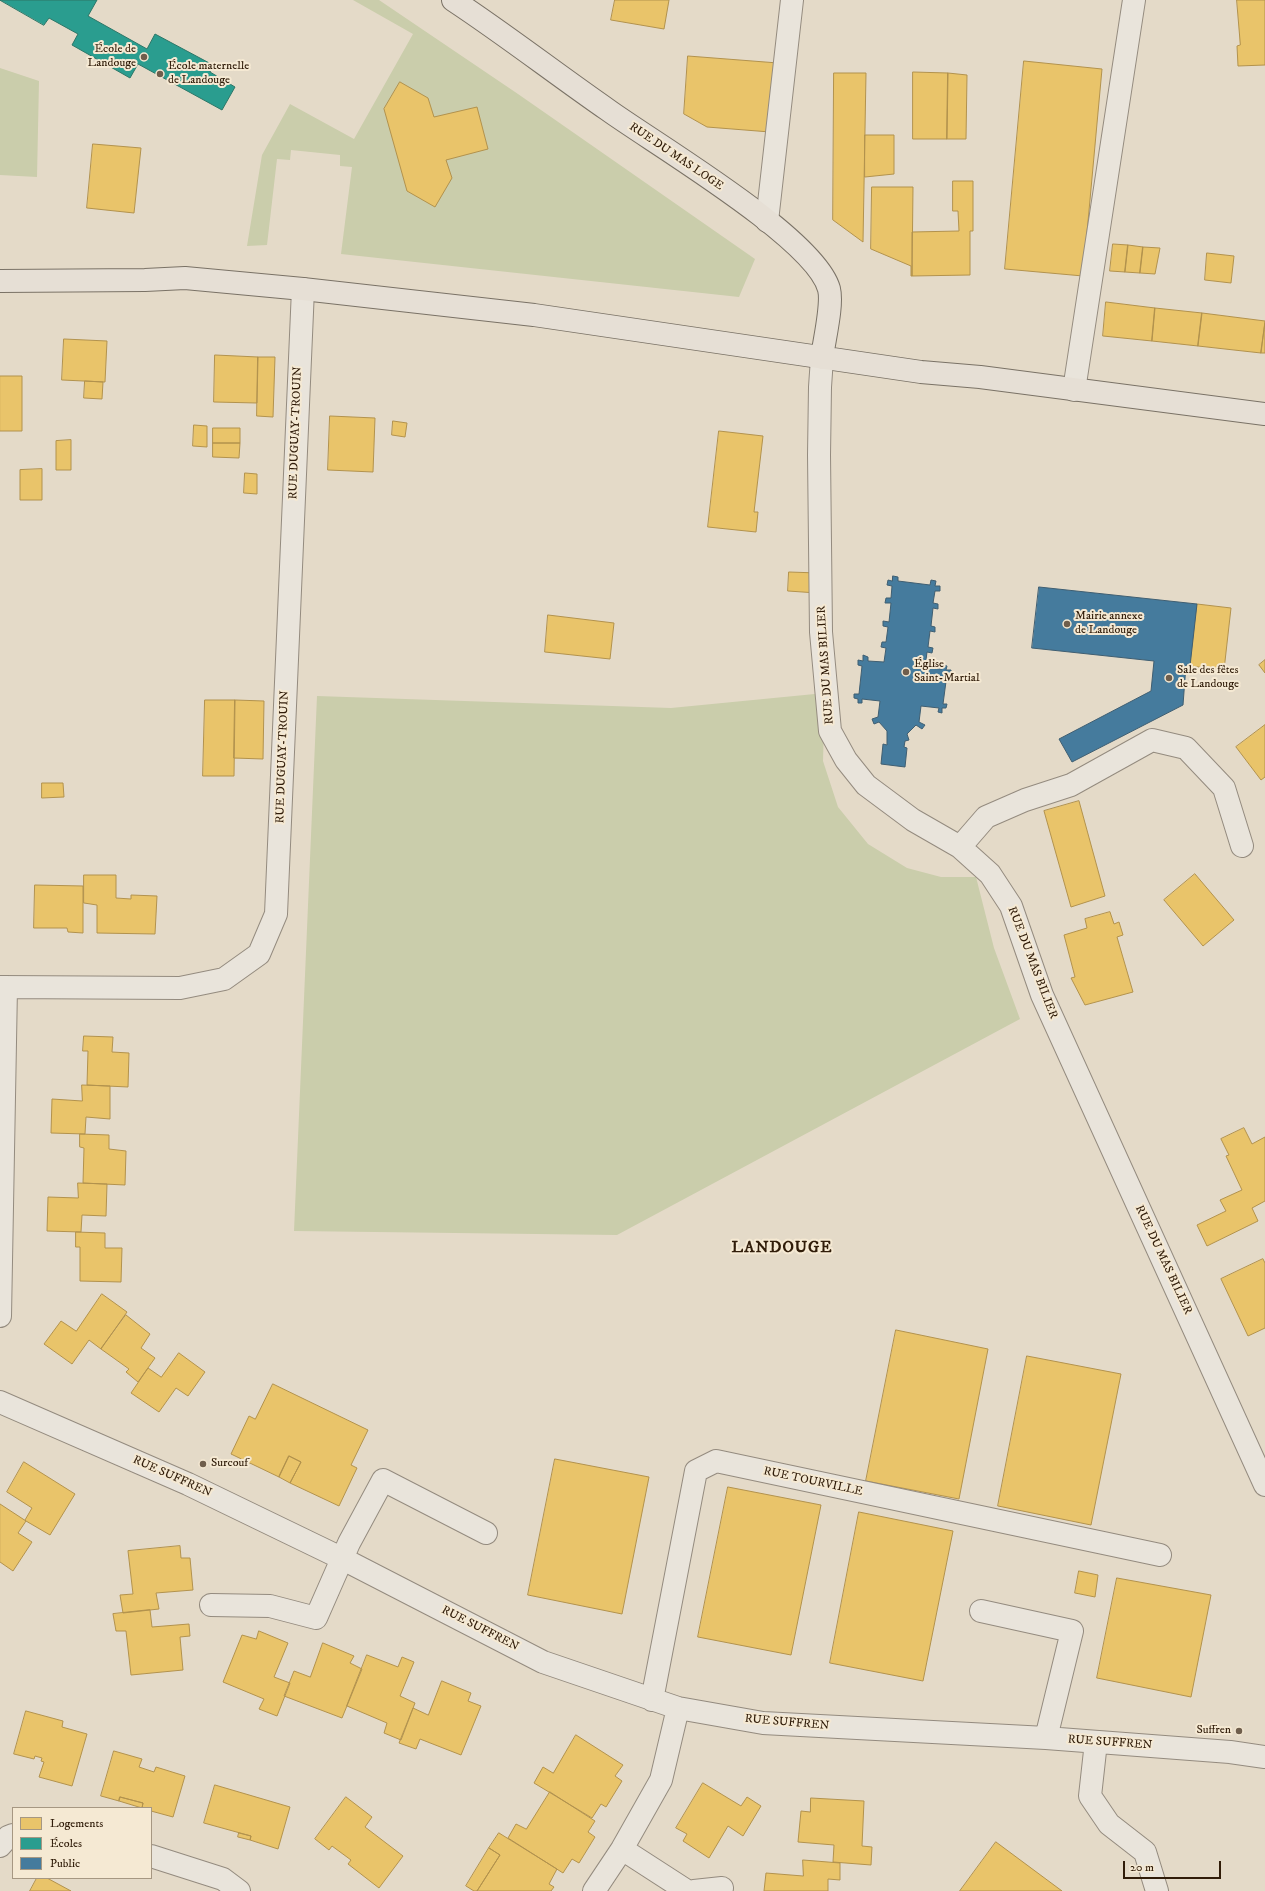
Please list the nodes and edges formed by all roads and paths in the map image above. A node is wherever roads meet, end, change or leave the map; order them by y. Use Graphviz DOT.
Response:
graph roads {
  1 [pos="453,0"];
  2 [pos="792,0"];
  3 [pos="1134,0"];
  4 [pos="767,221"];
  5 [pos="0,281"];
  6 [pos="303,289"];
  7 [pos="822,358"];
  8 [pos="1074,390"];
  9 [pos="1265,414"];
  10 [pos="1242,846"];
  11 [pos="960,847"];
  12 [pos="3,987"];
  13 [pos="0,1316"];
  14 [pos="0,1402"];
  15 [pos="1265,1485"];
  16 [pos="486,1533"];
  17 [pos="1160,1555"];
  18 [pos="342,1558"];
  19 [pos="212,1605"];
  20 [pos="981,1611"];
  21 [pos="652,1700"];
  22 [pos="678,1708"];
  23 [pos="1046,1738"];
  24 [pos="1096,1742"];
  25 [pos="1265,1757"];
  26 [pos="12,1835"];
  27 [pos="0,1846"];
  28 [pos="622,1849"];
  29 [pos="152,1856"];
  30 [pos="722,1888"];
  31 [pos="239,1891"];
  32 [pos="594,1891"];
  33 [pos="687,1891"];
  34 [pos="694,1891"];
  35 [pos="1157,1891"];
  1 -- 4 [label="main road, RUE DU MAS LOGE"];
  2 -- 4 [label="street"];
  3 -- 8 [label="street"];
  4 -- 7 [label="main road, RUE DU MAS LOGE"];
  5 -- 6 [label="main road"];
  6 -- 7 [label="main road"];
  6 -- 12 [label="street, RUE DUGUAY-TROUIN"];
  7 -- 8 [label="main road"];
  7 -- 11 [label="street, RUE DU MAS BILIER"];
  8 -- 9 [label="main road"];
  10 -- 11 [label="street"];
  11 -- 15 [label="street, RUE DU MAS BILIER"];
  12 -- 13 [label="street"];
  14 -- 18 [label="street, RUE SUFFREN"];
  16 -- 18 [label="street"];
  17 -- 21 [label="street, RUE TOURVILLE"];
  18 -- 19 [label="street"];
  18 -- 21 [label="street, RUE SUFFREN"];
  20 -- 23 [label="street"];
  21 -- 22 [label="street, RUE SUFFREN"];
  22 -- 23 [label="street, RUE SUFFREN"];
  22 -- 28 [label="street"];
  23 -- 24 [label="street, RUE SUFFREN"];
  24 -- 25 [label="street, RUE SUFFREN"];
  24 -- 35 [label="street"];
  26 -- 27 [label="street"];
  28 -- 32 [label="street"];
  28 -- 33 [label="street"];
  29 -- 31 [label="street"];
  30 -- 34 [label="street"];
}
